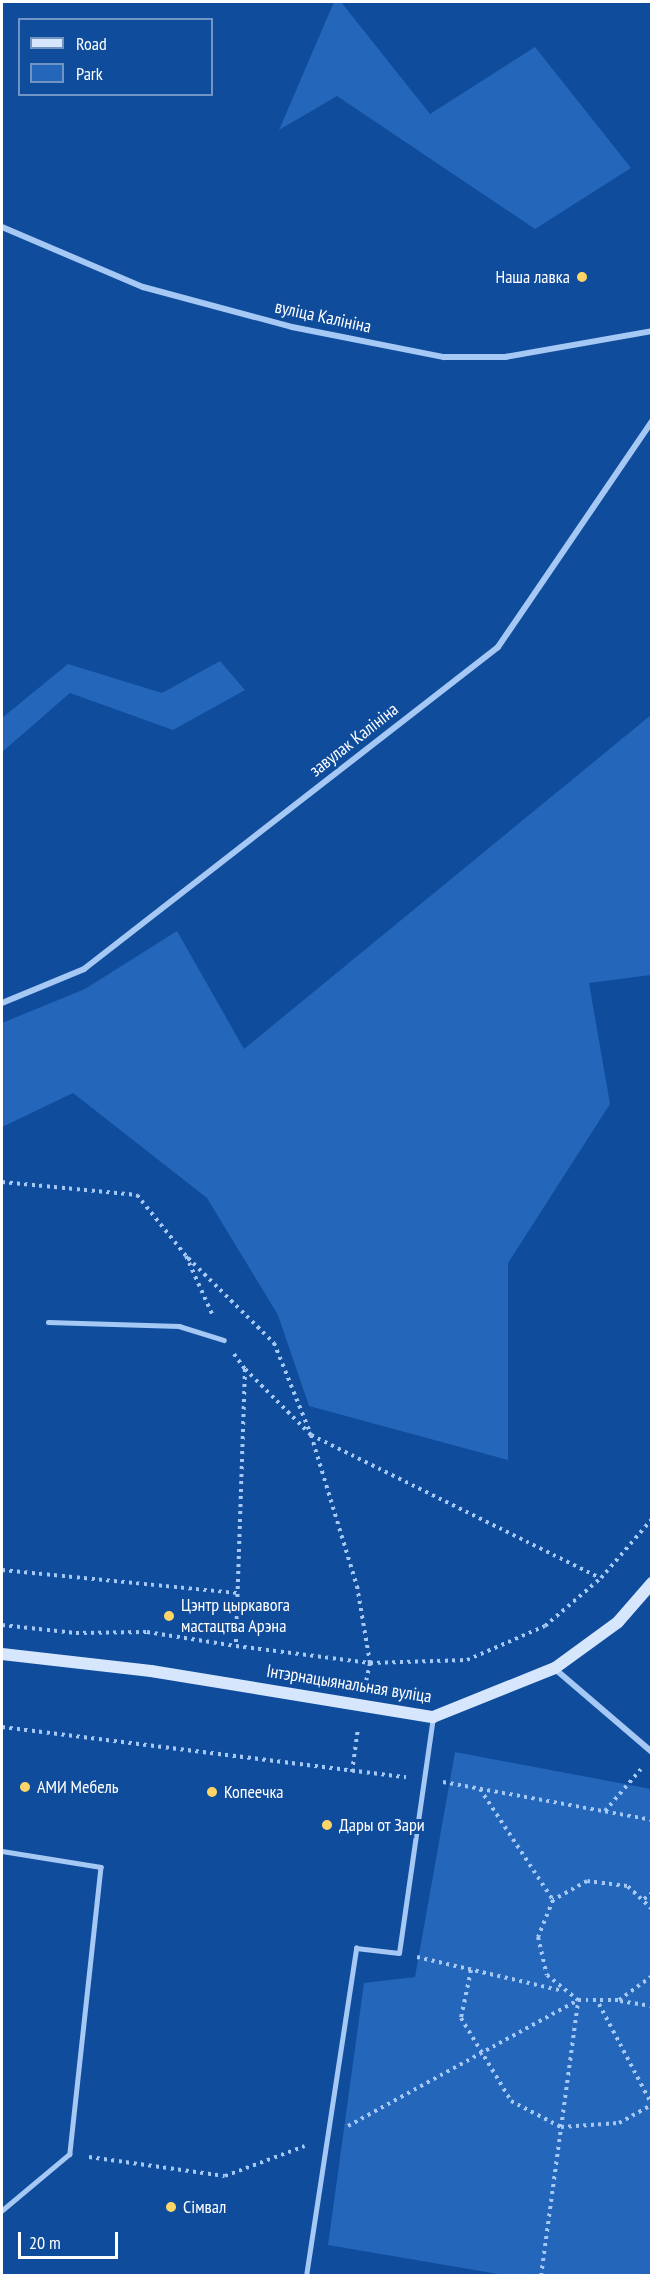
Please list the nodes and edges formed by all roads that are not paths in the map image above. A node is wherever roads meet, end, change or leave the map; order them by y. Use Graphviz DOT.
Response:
graph roads {
  1 [pos="2,227"];
  2 [pos="651,331"];
  3 [pos="651,421"];
  4 [pos="2,1003"];
  5 [pos="48,1322"];
  6 [pos="224,1340"];
  7 [pos="651,1583"];
  8 [pos="2,1654"];
  9 [pos="555,1668"];
  10 [pos="433,1718"];
  11 [pos="651,1752"];
  12 [pos="2,1851"];
  13 [pos="2,2211"];
  14 [pos="306,2276"];
  1 -- 2 [label="street, вуліца Калініна"];
  3 -- 4 [label="street, завулак Калініна"];
  5 -- 6 [label="lane"];
  7 -- 9 [label="main road, Інтэрнацыянальная вуліца"];
  8 -- 10 [label="main road, Інтэрнацыянальная вуліца"];
  9 -- 10 [label="main road, Інтэрнацыянальная вуліца"];
  9 -- 11 [label="street"];
  10 -- 14 [label="lane"];
  12 -- 13 [label="lane"];
}
